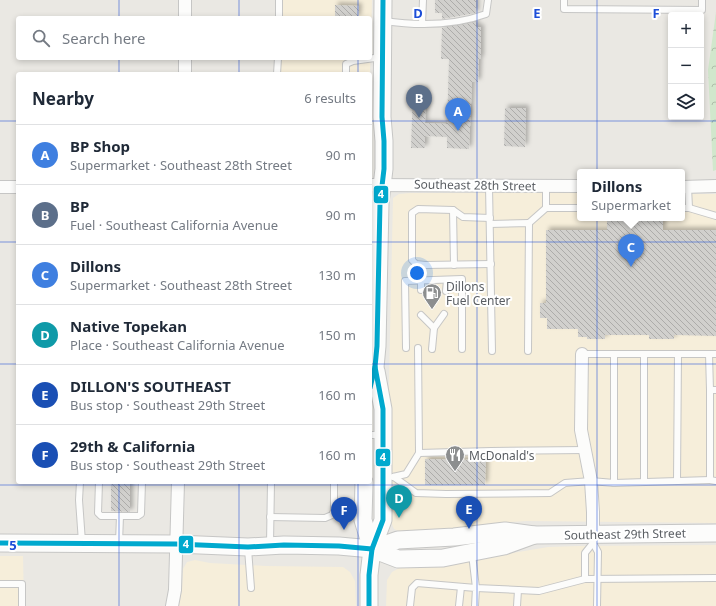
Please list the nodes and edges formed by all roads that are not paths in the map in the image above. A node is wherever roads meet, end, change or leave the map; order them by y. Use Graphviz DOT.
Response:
graph roads {
  1 [pos="185,0"];
  2 [pos="279,0"];
  3 [pos="383,0"];
  4 [pos="423,0"];
  5 [pos="488,0"];
  6 [pos="564,0"];
  7 [pos="702,0"];
  8 [pos="185,16"];
  9 [pos="279,16"];
  10 [pos="382,21"];
  11 [pos="422,24"];
  12 [pos="382,57"];
  13 [pos="372,58"];
  14 [pos="185,60"];
  15 [pos="278,60"];
  16 [pos="360,60"];
  17 [pos="184,72"];
  18 [pos="277,72"];
  19 [pos="346,72"];
  20 [pos="376,185"];
  21 [pos="489,186"];
  22 [pos="546,186"];
  23 [pos="577,186"];
  24 [pos="716,186"];
  25 [pos="0,187"];
  26 [pos="16,187"];
  27 [pos="685,187"];
  28 [pos="546,208"];
  29 [pos="577,208"];
  30 [pos="685,208"];
  31 [pos="453,210"];
  32 [pos="716,216"];
  33 [pos="490,221"];
  34 [pos="529,223"];
  35 [pos="491,264"];
  36 [pos="454,265"];
  37 [pos="420,280"];
  38 [pos="447,280"];
  39 [pos="421,290"];
  40 [pos="446,291"];
  41 [pos="444,314"];
  42 [pos="421,315"];
  43 [pos="434,328"];
  44 [pos="374,345"];
  45 [pos="406,348"];
  46 [pos="418,348"];
  47 [pos="432,348"];
  48 [pos="462,349"];
  49 [pos="492,351"];
  50 [pos="528,351"];
  51 [pos="582,354"];
  52 [pos="614,354"];
  53 [pos="644,354"];
  54 [pos="678,354"];
  55 [pos="713,354"];
  56 [pos="375,367"];
  57 [pos="372,380"];
  58 [pos="713,390"];
  59 [pos="377,435"];
  60 [pos="585,450"];
  61 [pos="419,453"];
  62 [pos="388,476"];
  63 [pos="713,480"];
  64 [pos="591,481"];
  65 [pos="677,481"];
  66 [pos="644,482"];
  67 [pos="614,483"];
  68 [pos="80,484"];
  69 [pos="99,484"];
  70 [pos="142,484"];
  71 [pos="178,484"];
  72 [pos="271,484"];
  73 [pos="334,484"];
  74 [pos="364,484"];
  75 [pos="120,516"];
  76 [pos="270,517"];
  77 [pos="716,533"];
  78 [pos="534,535"];
  79 [pos="593,539"];
  80 [pos="0,543"];
  81 [pos="82,544"];
  82 [pos="119,544"];
  83 [pos="176,544"];
  84 [pos="270,546"];
  85 [pos="248,547"];
  86 [pos="372,549"];
  87 [pos="472,553"];
  88 [pos="716,578"];
  89 [pos="585,579"];
  90 [pos="597,579"];
  91 [pos="0,584"];
  92 [pos="461,587"];
  93 [pos="251,588"];
  94 [pos="476,588"];
  95 [pos="518,590"];
  96 [pos="22,606"];
  97 [pos="172,606"];
  98 [pos="369,606"];
  99 [pos="410,606"];
  100 [pos="459,606"];
  101 [pos="475,606"];
  102 [pos="518,606"];
  103 [pos="597,606"];
  1 -- 8 [label="street"];
  2 -- 9 [label="lane"];
  3 -- 10 [label="main road"];
  4 -- 11 [label="lane"];
  5 -- 11 [label="lane"];
  6 -- 7 [label="lane"];
  10 -- 11 [label="lane"];
  10 -- 12 [label="main road"];
  12 -- 13 [label="lane"];
  12 -- 20 [label="main road"];
  14 -- 17 [label="street"];
  15 -- 18 [label="lane"];
  16 -- 19 [label="lane"];
  20 -- 21 [label="street, Southeast 28th Street"];
  20 -- 44 [label="main road"];
  21 -- 22 [label="street, Southeast 28th Street"];
  21 -- 33 [label="lane"];
  22 -- 23 [label="street, Southeast 28th Street"];
  22 -- 28 [label="lane"];
  24 -- 27 [label="street"];
  25 -- 26 [label="street"];
  27 -- 30 [label="lane"];
  28 -- 29 [label="lane"];
  28 -- 34 [label="lane"];
  30 -- 32 [label="lane"];
  31 -- 33 [label="lane"];
  31 -- 36 [label="lane"];
  31 -- 36 [label="lane"];
  33 -- 34 [label="lane"];
  33 -- 35 [label="lane"];
  34 -- 50 [label="lane"];
  35 -- 36 [label="lane"];
  35 -- 49 [label="lane"];
  37 -- 38 [label="lane"];
  37 -- 39 [label="lane"];
  37 -- 45 [label="lane"];
  38 -- 40 [label="lane"];
  38 -- 48 [label="lane"];
  41 -- 43 [label="lane"];
  42 -- 43 [label="lane"];
  43 -- 47 [label="lane"];
  44 -- 56 [label="main road"];
  46 -- 61 [label="lane"];
  51 -- 52 [label="lane"];
  51 -- 60 [label="street"];
  52 -- 53 [label="lane"];
  52 -- 67 [label="lane"];
  53 -- 54 [label="lane"];
  53 -- 66 [label="lane"];
  54 -- 55 [label="lane"];
  54 -- 65 [label="lane"];
  55 -- 58 [label="lane"];
  56 -- 57 [label="main road"];
  56 -- 59 [label="main road"];
  58 -- 63 [label="lane"];
  59 -- 62 [label="main road"];
  60 -- 61 [label="lane"];
  60 -- 64 [label="street"];
  61 -- 62 [label="lane"];
  62 -- 64 [label="lane"];
  62 -- 86 [label="main road"];
  63 -- 65 [label="lane"];
  64 -- 67 [label="lane"];
  64 -- 79 [label="street"];
  65 -- 66 [label="lane"];
  66 -- 67 [label="lane"];
  68 -- 81 [label="lane"];
  69 -- 75 [label="lane"];
  70 -- 75 [label="lane"];
  71 -- 83 [label="street"];
  72 -- 76 [label="lane"];
  73 -- 76 [label="lane"];
  74 -- 86 [label="main road"];
  75 -- 82 [label="lane"];
  76 -- 84 [label="lane"];
  77 -- 79 [label="main road, Southeast 29th Street"];
  78 -- 79 [label="main road, Southeast 29th Street"];
  78 -- 86 [label="main road, Southeast 29th Street"];
  78 -- 87 [label="main road, Southeast 29th Street"];
  79 -- 89 [label="lane"];
  79 -- 90 [label="lane"];
  80 -- 81 [label="main road, Southeast 29th Street"];
  81 -- 82 [label="main road, Southeast 29th Street"];
  82 -- 83 [label="main road, Southeast 29th Street"];
  83 -- 85 [label="main road, Southeast 29th Street"];
  83 -- 97 [label="street"];
  84 -- 85 [label="main road, Southeast 29th Street"];
  84 -- 86 [label="main road, Southeast 29th Street"];
  85 -- 93 [label="lane"];
  86 -- 87 [label="main road, Southeast 29th Street"];
  86 -- 98 [label="main road"];
  87 -- 94 [label="lane"];
  88 -- 90 [label="lane"];
  89 -- 90 [label="lane"];
  89 -- 95 [label="lane"];
  90 -- 103 [label="lane"];
  91 -- 96 [label="lane"];
  92 -- 94 [label="lane"];
  92 -- 99 [label="lane"];
  92 -- 100 [label="lane"];
  94 -- 95 [label="lane"];
  94 -- 101 [label="lane"];
  95 -- 102 [label="lane"];
}
